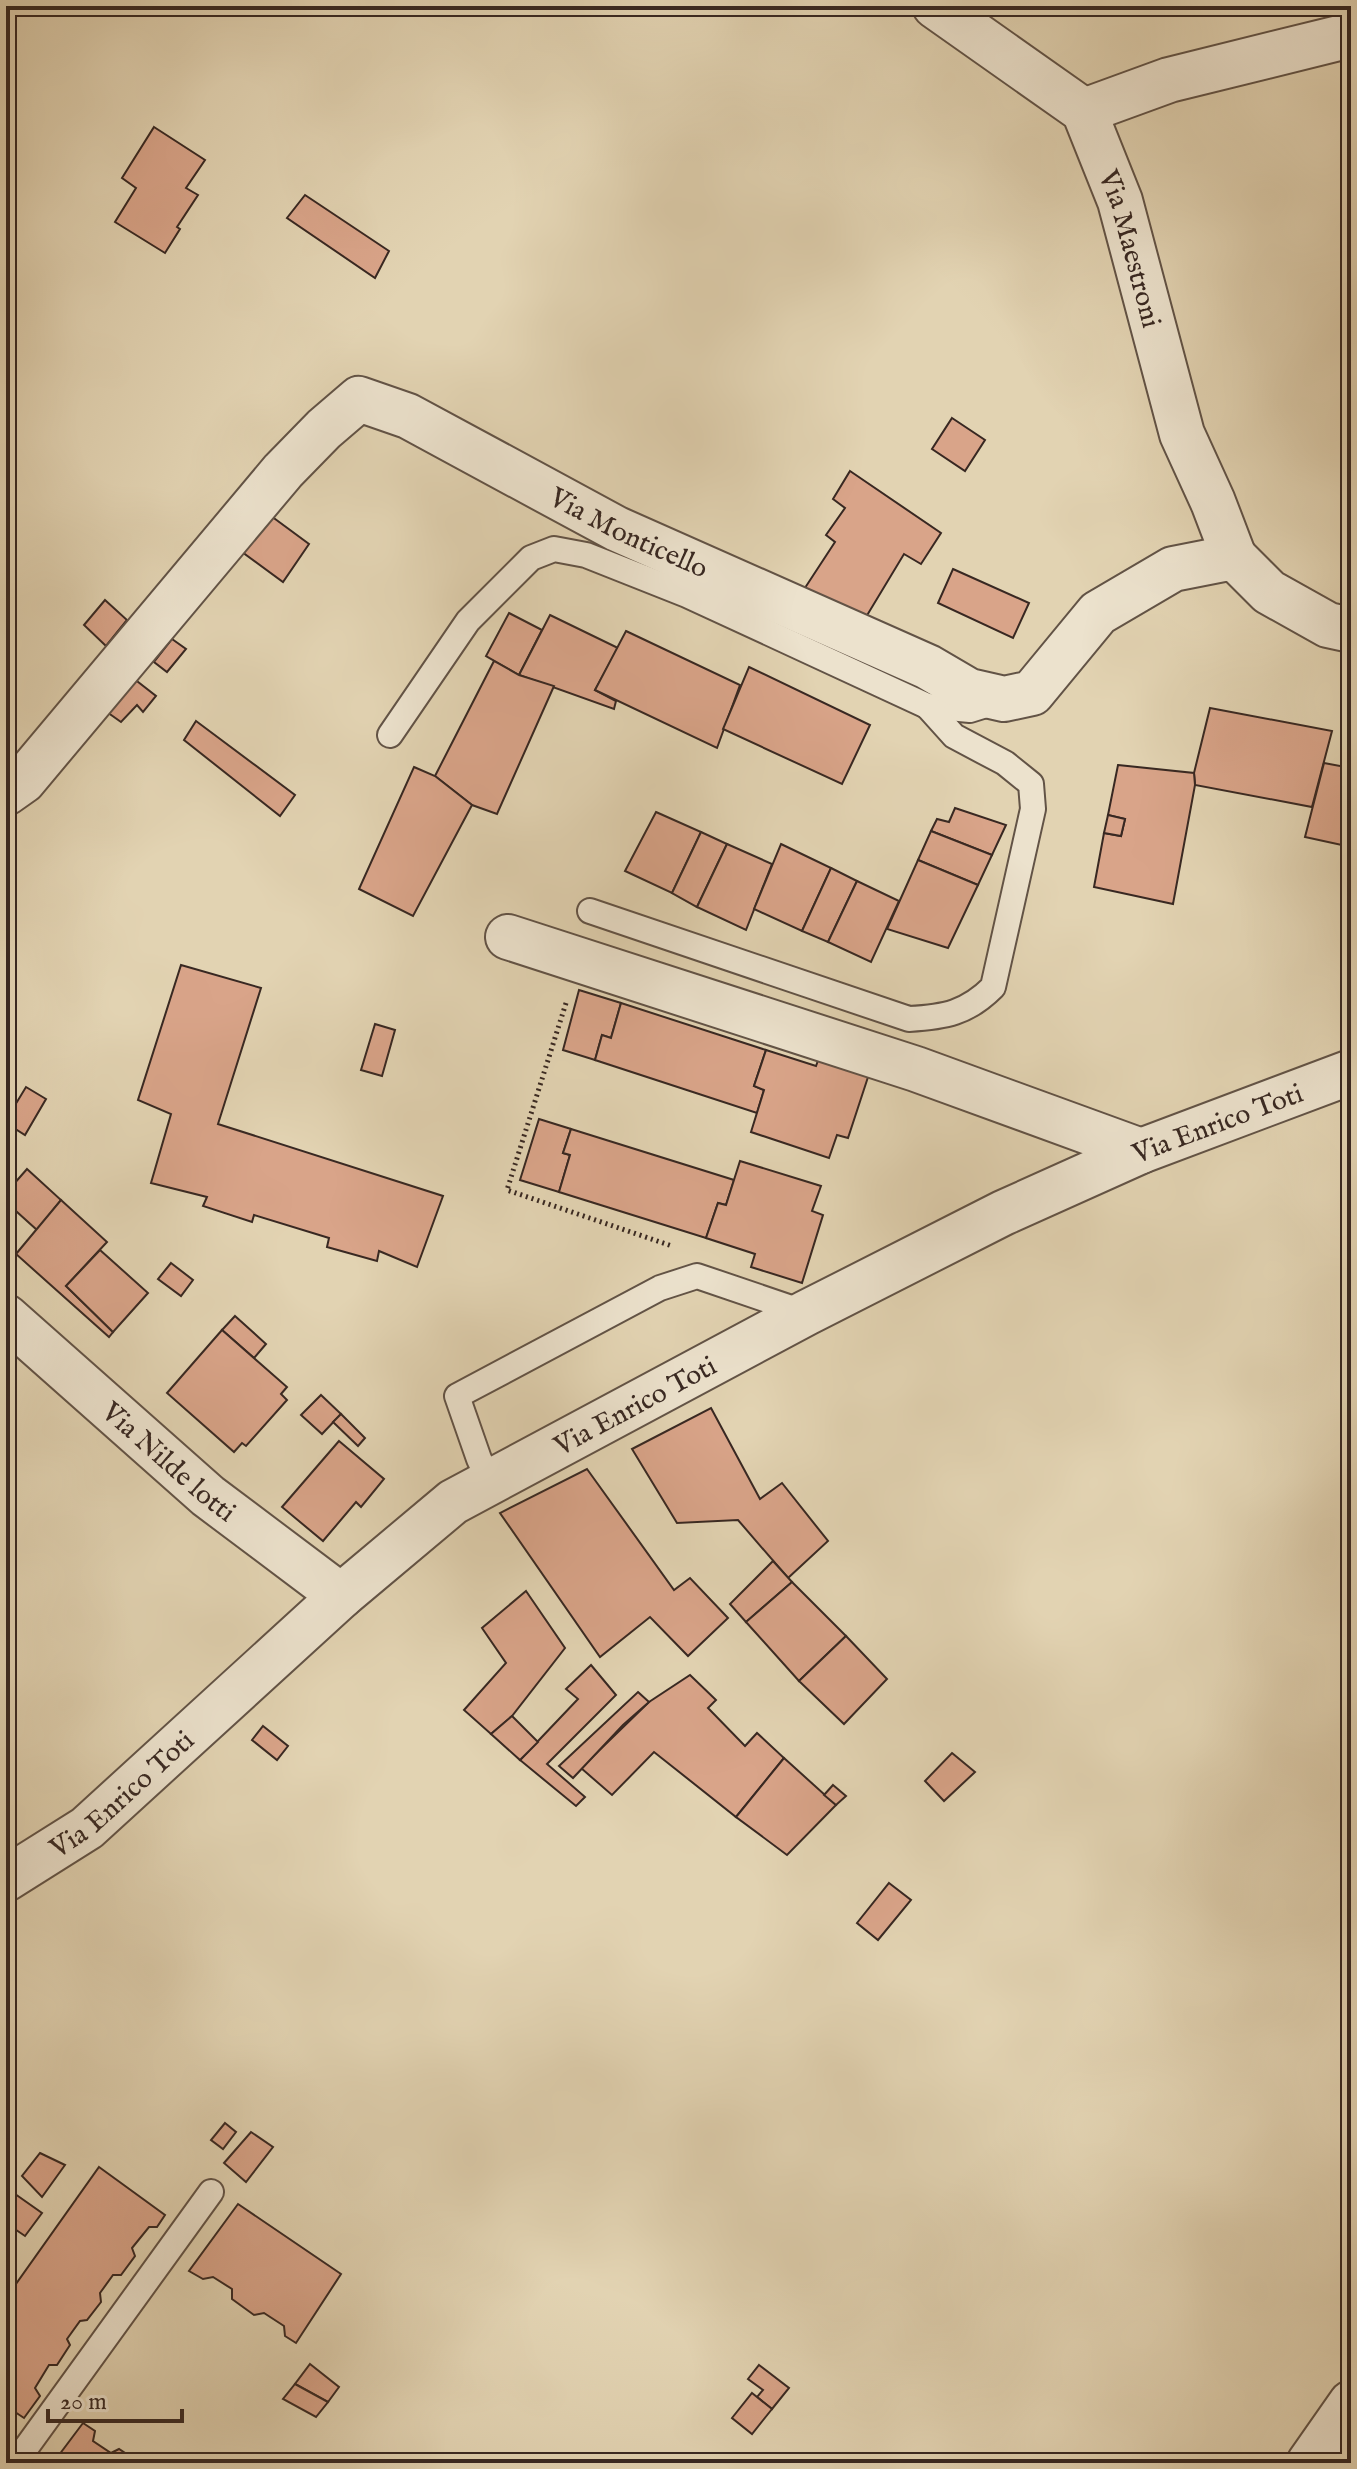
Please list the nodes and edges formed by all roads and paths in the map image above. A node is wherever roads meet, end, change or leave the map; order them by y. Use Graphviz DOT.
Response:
graph roads {
  1 [pos="935,6"];
  2 [pos="1351,35"];
  3 [pos="1084,111"];
  4 [pos="1234,557"];
  5 [pos="1351,630"];
  6 [pos="1004,699"];
  7 [pos="927,706"];
  8 [pos="390,735"];
  9 [pos="6,793"];
  10 [pos="590,911"];
  11 [pos="508,937"];
  12 [pos="579,960"];
  13 [pos="1351,1072"];
  14 [pos="1141,1151"];
  15 [pos="697,1276"];
  16 [pos="806,1313"];
  17 [pos="6,1317"];
  18 [pos="490,1482"];
  19 [pos="341,1596"];
  20 [pos="6,1879"];
  21 [pos="211,2192"];
  22 [pos="1351,2403"];
  23 [pos="15,2463"];
  24 [pos="1309,2463"];
  1 -- 3 [label="street"];
  2 -- 3 [label="street"];
  3 -- 4 [label="street, Via Maestroni"];
  4 -- 5 [label="street"];
  4 -- 6 [label="street"];
  6 -- 7 [label="lane"];
  6 -- 9 [label="street, Via Monticello"];
  7 -- 8 [label="lane"];
  7 -- 10 [label="lane"];
  11 -- 12 [label="street"];
  12 -- 14 [label="street"];
  12 -- 15 [label="path"];
  13 -- 14 [label="street, Via Enrico Toti"];
  14 -- 16 [label="street, Via Enrico Toti"];
  15 -- 16 [label="lane"];
  15 -- 18 [label="lane"];
  16 -- 18 [label="street, Via Enrico Toti"];
  17 -- 19 [label="street, Via Nilde lotti"];
  18 -- 19 [label="street, Via Enrico Toti"];
  19 -- 20 [label="street, Via Enrico Toti"];
  21 -- 23 [label="lane"];
  22 -- 24 [label="street"];
}
